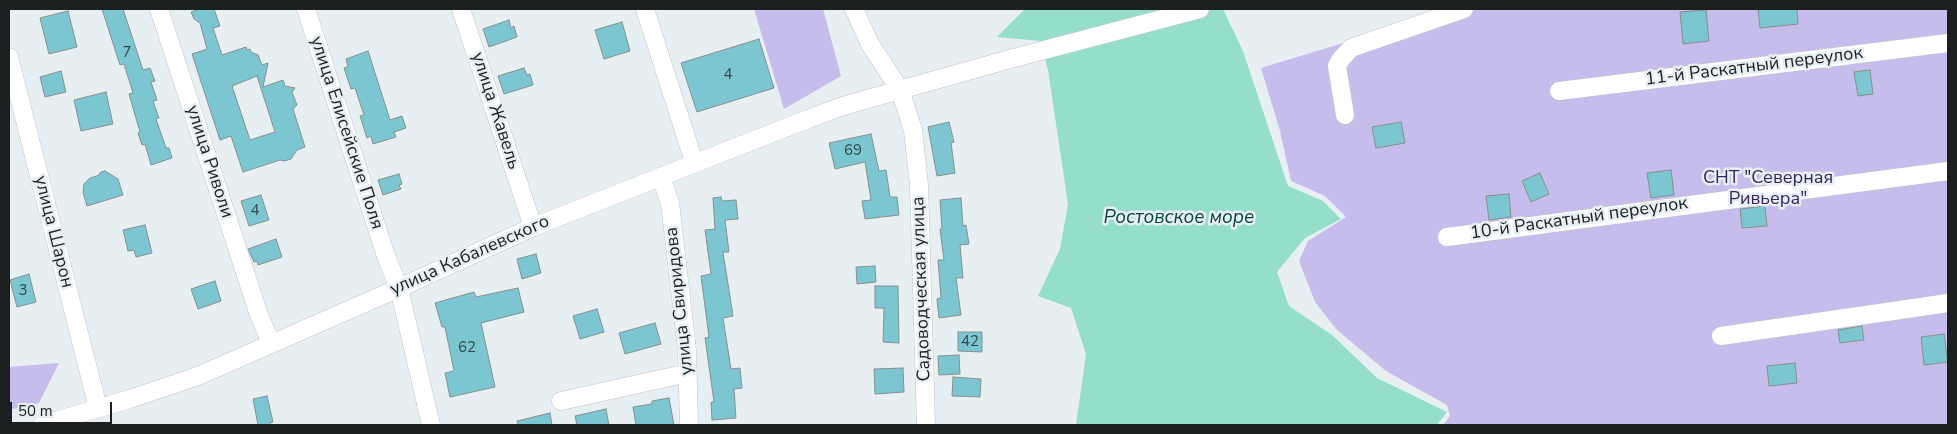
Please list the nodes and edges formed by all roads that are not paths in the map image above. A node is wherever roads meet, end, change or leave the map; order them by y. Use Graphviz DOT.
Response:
graph roads {
  1 [pos="158,9"];
  2 [pos="306,9"];
  3 [pos="461,9"];
  4 [pos="645,9"];
  5 [pos="854,9"];
  6 [pos="1200,9"];
  7 [pos="1464,9"];
  8 [pos="1948,44"];
  9 [pos="9,57"];
  10 [pos="900,90"];
  11 [pos="1559,91"];
  12 [pos="1345,115"];
  13 [pos="692,155"];
  14 [pos="1948,171"];
  15 [pos="661,178"];
  16 [pos="530,220"];
  17 [pos="1447,237"];
  18 [pos="399,288"];
  19 [pos="1948,303"];
  20 [pos="1721,336"];
  21 [pos="272,343"];
  22 [pos="688,373"];
  23 [pos="561,401"];
  24 [pos="98,408"];
  25 [pos="42,425"];
  26 [pos="431,425"];
  27 [pos="689,425"];
  28 [pos="926,425"];
  1 -- 21 [label="street, улица Риволи"];
  2 -- 18 [label="street, улица Елисейские Поля"];
  3 -- 16 [label="street, улица Жавель"];
  4 -- 13 [label="street"];
  5 -- 10 [label="street, Садоводческая улица"];
  6 -- 10 [label="street, улица Кабалевского"];
  7 -- 12 [label="street"];
  8 -- 11 [label="street, 11-й Раскатный переулок"];
  9 -- 24 [label="street, улица Шарон"];
  10 -- 13 [label="street, улица Кабалевского"];
  10 -- 28 [label="street, Садоводческая улица"];
  13 -- 15 [label="street, улица Кабалевского"];
  14 -- 17 [label="street, 10-й Раскатный переулок"];
  15 -- 16 [label="street, улица Кабалевского"];
  15 -- 22 [label="street, улица Свиридова"];
  16 -- 18 [label="street, улица Кабалевского"];
  18 -- 21 [label="street, улица Кабалевского"];
  18 -- 26 [label="street, улица Елисейские Поля"];
  19 -- 20 [label="street"];
  21 -- 24 [label="street, улица Кабалевского"];
  22 -- 23 [label="street"];
  22 -- 27 [label="street, улица Свиридова"];
  24 -- 25 [label="street, улица Кабалевского"];
}
